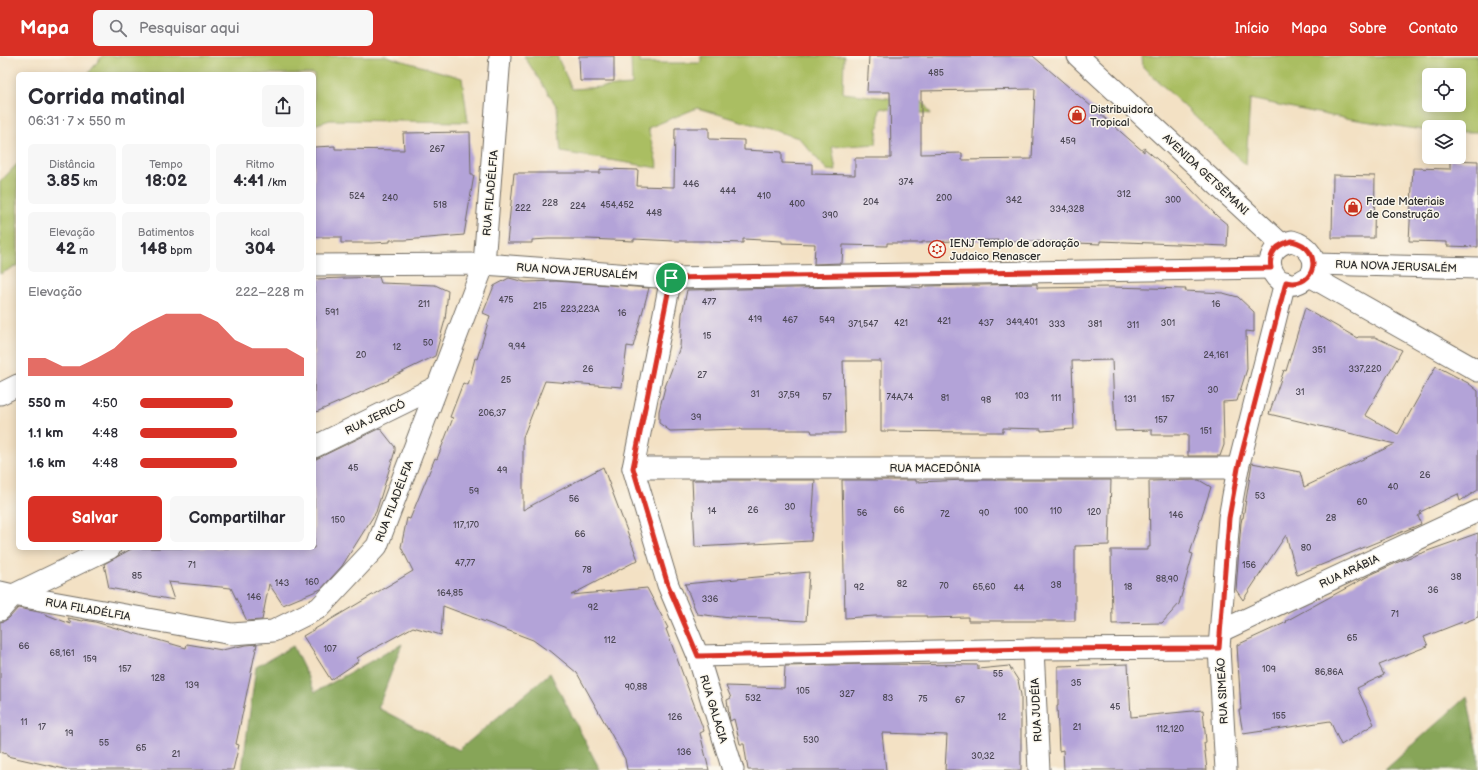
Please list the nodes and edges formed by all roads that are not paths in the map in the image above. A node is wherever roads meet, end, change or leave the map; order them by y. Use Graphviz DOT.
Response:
graph roads {
  1 [pos="500,56"];
  2 [pos="1078,56"];
  3 [pos="1281,244"];
  4 [pos="484,264"];
  5 [pos="316,265"];
  6 [pos="1271,268"];
  7 [pos="1478,268"];
  8 [pos="1312,270"];
  9 [pos="671,278"];
  10 [pos="1286,282"];
  11 [pos="1478,372"];
  12 [pos="16,386"];
  13 [pos="436,387"];
  14 [pos="0,394"];
  15 [pos="316,446"];
  16 [pos="633,468"];
  17 [pos="1238,468"];
  18 [pos="1478,511"];
  19 [pos="106,550"];
  20 [pos="4,599"];
  21 [pos="1220,640"];
  22 [pos="1033,649"];
  23 [pos="698,656"];
  24 [pos="733,770"];
  25 [pos="1039,770"];
  26 [pos="1226,770"];
  1 -- 4 [label="street, RUA FILADÉLFIA"];
  2 -- 3 [label="street, AVENIDA GETSÊMANI"];
  3 -- 6 [label="street"];
  3 -- 8 [label="street"];
  4 -- 5 [label="street, RUA NOVA JERUSALÉM"];
  4 -- 9 [label="street, RUA NOVA JERUSALÉM"];
  4 -- 13 [label="street, RUA FILADÉLFIA"];
  6 -- 9 [label="street, RUA NOVA JERUSALÉM"];
  6 -- 10 [label="street"];
  7 -- 8 [label="street, RUA NOVA JERUSALÉM"];
  8 -- 10 [label="street"];
  8 -- 11 [label="street"];
  9 -- 16 [label="street, RUA GALACIA"];
  10 -- 17 [label="street, RUA SIMEÃO"];
  12 -- 14 [label="street"];
  13 -- 15 [label="street, RUA JERICÓ"];
  13 -- 20 [label="street, RUA FILADÉLFIA"];
  16 -- 17 [label="street, RUA MACEDÔNIA"];
  16 -- 23 [label="street, RUA GALACIA"];
  17 -- 21 [label="street, RUA SIMEÃO"];
  18 -- 21 [label="street, RUA ARÁBIA"];
  19 -- 20 [label="street"];
  21 -- 22 [label="street"];
  21 -- 26 [label="street, RUA SIMEÃO"];
  22 -- 23 [label="street"];
  22 -- 25 [label="street, RUA JUDÉIA"];
  23 -- 24 [label="street, RUA GALACIA"];
}
